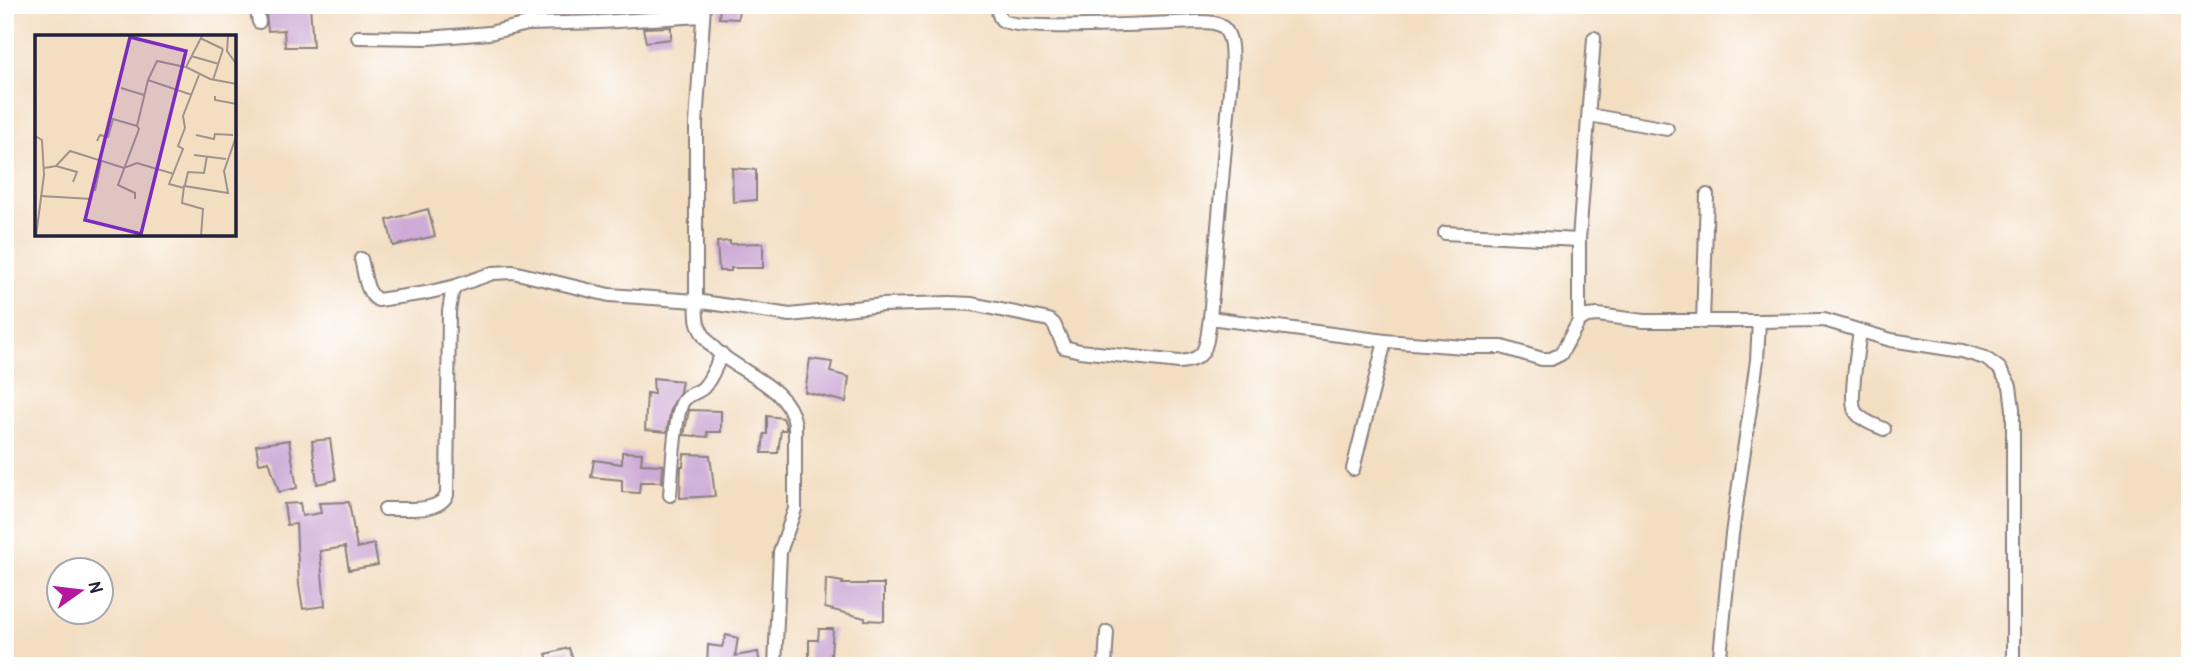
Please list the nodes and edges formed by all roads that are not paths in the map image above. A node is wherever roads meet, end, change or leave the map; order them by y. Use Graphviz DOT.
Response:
graph roads {
  1 [pos="256,5"];
  2 [pos="998,5"];
  3 [pos="703,10"];
  4 [pos="259,22"];
  5 [pos="358,37"];
  6 [pos="1594,38"];
  7 [pos="1588,115"];
  8 [pos="1667,128"];
  9 [pos="1707,195"];
  10 [pos="1445,233"];
  11 [pos="1579,240"];
  12 [pos="361,259"];
  13 [pos="456,286"];
  14 [pos="696,301"];
  15 [pos="1210,318"];
  16 [pos="1579,321"];
  17 [pos="1759,321"];
  18 [pos="1703,322"];
  19 [pos="1860,331"];
  20 [pos="1385,341"];
  21 [pos="722,354"];
  22 [pos="1884,429"];
  23 [pos="1353,469"];
  24 [pos="670,495"];
  25 [pos="385,509"];
  26 [pos="1107,632"];
  27 [pos="775,666"];
  28 [pos="1105,666"];
  29 [pos="1719,666"];
  30 [pos="2014,666"];
  1 -- 4 [label="street"];
  2 -- 15 [label="street"];
  3 -- 5 [label="street"];
  3 -- 14 [label="street"];
  6 -- 7 [label="street"];
  7 -- 8 [label="street"];
  7 -- 11 [label="street"];
  9 -- 18 [label="street"];
  10 -- 11 [label="street"];
  11 -- 16 [label="street"];
  12 -- 13 [label="street"];
  13 -- 14 [label="street"];
  13 -- 25 [label="street"];
  14 -- 15 [label="street"];
  14 -- 21 [label="street"];
  15 -- 20 [label="street"];
  16 -- 18 [label="street"];
  16 -- 20 [label="street"];
  17 -- 18 [label="street"];
  17 -- 19 [label="street"];
  17 -- 29 [label="street"];
  19 -- 22 [label="street"];
  19 -- 30 [label="street"];
  20 -- 23 [label="street"];
  21 -- 24 [label="street"];
  21 -- 27 [label="street"];
  26 -- 28 [label="street"];
}
